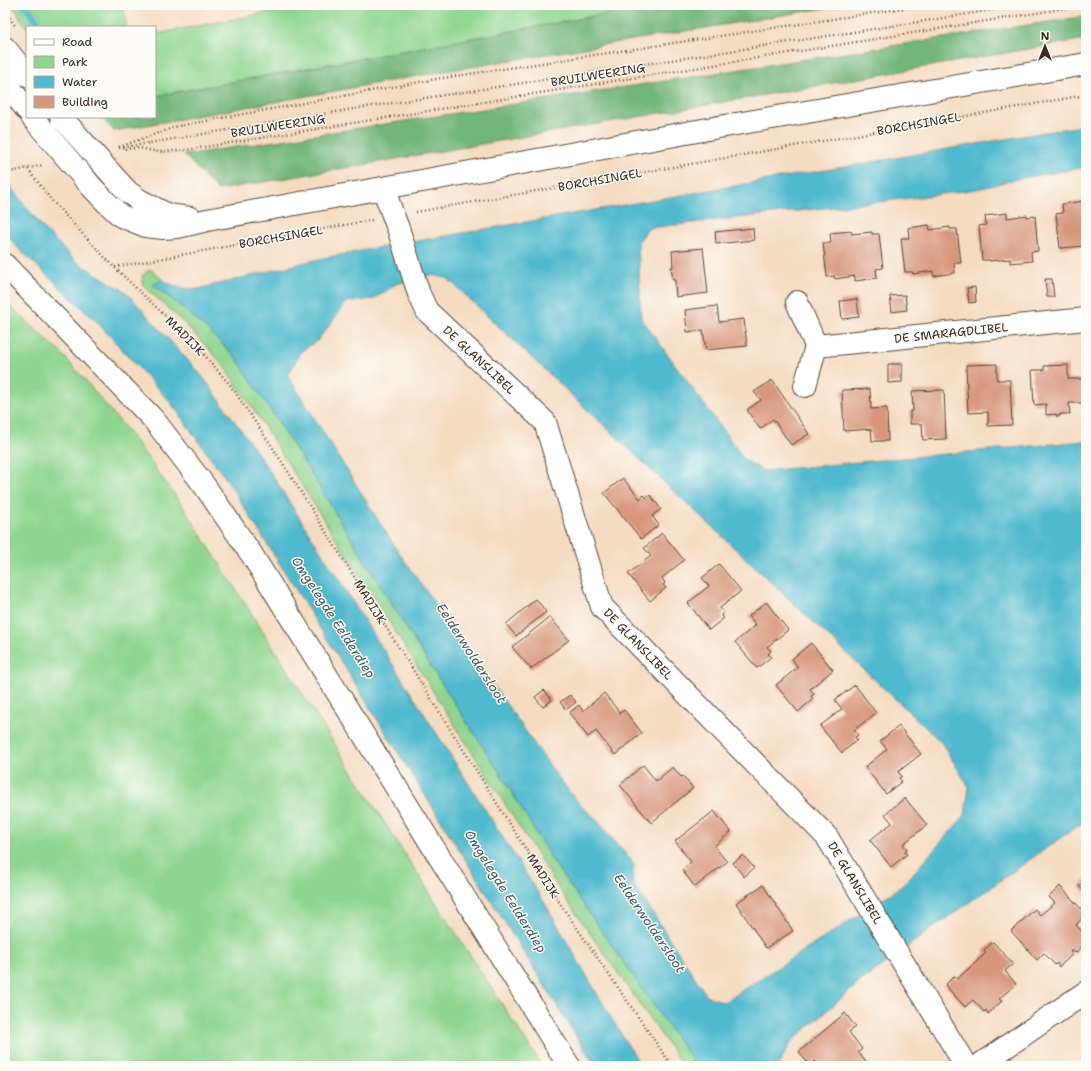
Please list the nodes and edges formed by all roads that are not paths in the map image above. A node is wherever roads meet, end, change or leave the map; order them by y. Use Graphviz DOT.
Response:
graph roads {
  1 [pos="5,48"];
  2 [pos="1086,64"];
  3 [pos="26,74"];
  4 [pos="5,82"];
  5 [pos="26,109"];
  6 [pos="33,118"];
  7 [pos="62,118"];
  8 [pos="383,188"];
  9 [pos="207,220"];
  10 [pos="5,265"];
  11 [pos="797,302"];
  12 [pos="1086,319"];
  13 [pos="816,346"];
  14 [pos="805,386"];
  15 [pos="1086,992"];
  16 [pos="569,1066"];
  17 [pos="966,1066"];
  18 [pos="978,1066"];
  1 -- 3 [label="street"];
  2 -- 8 [label="street"];
  4 -- 5 [label="street"];
  6 -- 9 [label="street"];
  7 -- 9 [label="street"];
  8 -- 9 [label="street"];
  8 -- 17 [label="street, DE GLANSLIBEL"];
  10 -- 16 [label="street"];
  11 -- 13 [label="street"];
  12 -- 13 [label="street, DE SMARAGDLIBEL"];
  13 -- 14 [label="street"];
  15 -- 18 [label="street"];
}
